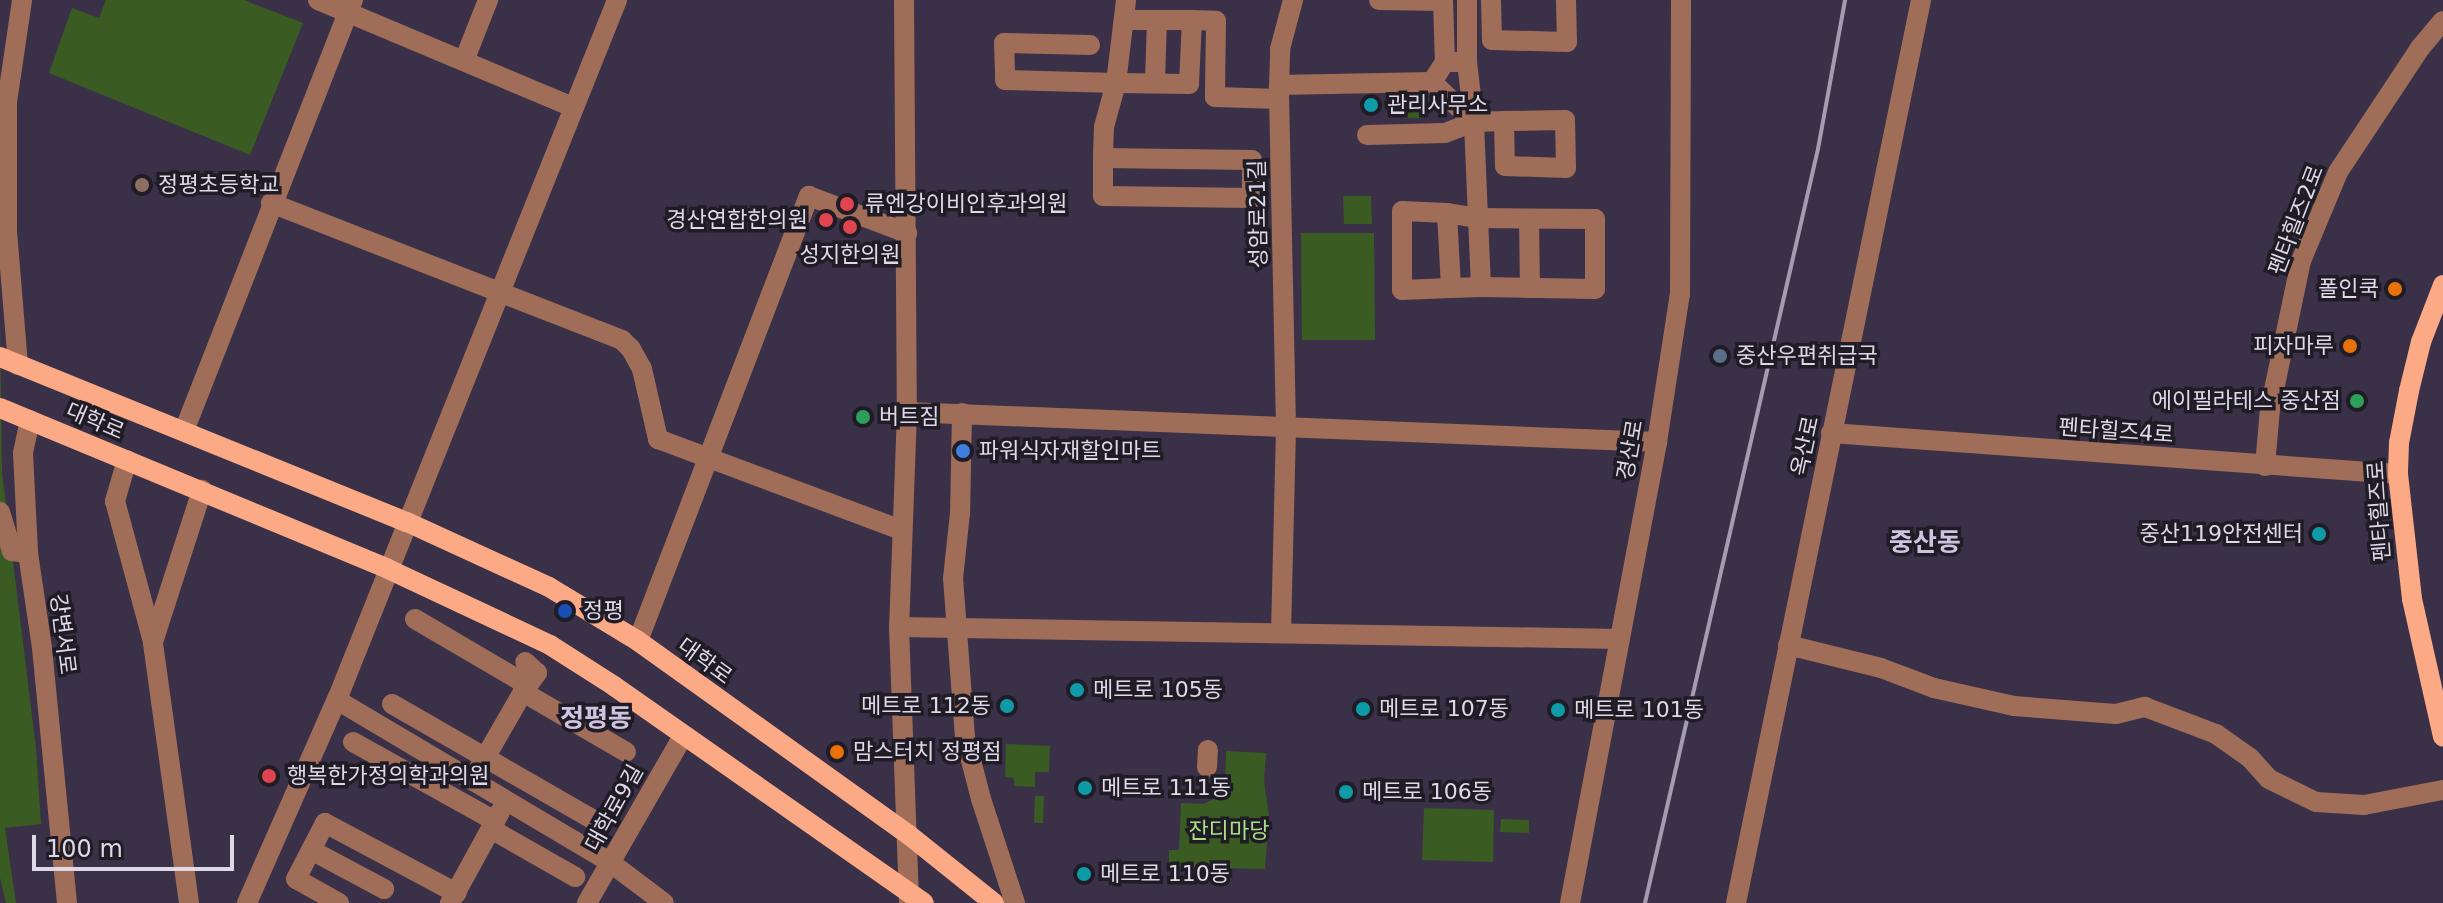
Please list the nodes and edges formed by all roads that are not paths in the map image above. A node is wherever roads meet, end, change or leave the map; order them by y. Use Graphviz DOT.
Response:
graph roads {
  1 [pos="22,0"];
  2 [pos="318,0"];
  3 [pos="488,0"];
  4 [pos="617,0"];
  5 [pos="904,0"];
  6 [pos="1293,0"];
  7 [pos="1379,0"];
  8 [pos="1467,0"];
  9 [pos="1491,0"];
  10 [pos="1566,0"];
  11 [pos="1681,0"];
  12 [pos="1914,0"];
  13 [pos="1921,0"];
  14 [pos="1443,1"];
  15 [pos="350,6"];
  16 [pos="1126,10"];
  17 [pos="1157,20"];
  18 [pos="1192,20"];
  19 [pos="2443,21"];
  20 [pos="1913,40"];
  21 [pos="1090,45"];
  22 [pos="464,61"];
  23 [pos="1445,62"];
  24 [pos="1467,62"];
  25 [pos="1155,82"];
  26 [pos="1432,82"];
  27 [pos="1116,83"];
  28 [pos="1279,92"];
  29 [pos="573,107"];
  30 [pos="1504,121"];
  31 [pos="1474,122"];
  32 [pos="1367,135"];
  33 [pos="1103,158"];
  34 [pos="1149,159"];
  35 [pos="1149,197"];
  36 [pos="271,203"];
  37 [pos="4,209"];
  38 [pos="1447,213"];
  39 [pos="1478,218"];
  40 [pos="1529,219"];
  41 [pos="907,233"];
  42 [pos="2443,285"];
  43 [pos="1481,287"];
  44 [pos="1451,288"];
  45 [pos="1530,288"];
  46 [pos="498,292"];
  47 [pos="8,360"];
  48 [pos="3,409"];
  49 [pos="907,412"];
  50 [pos="962,413"];
  51 [pos="30,420"];
  52 [pos="1286,428"];
  53 [pos="184,431"];
  54 [pos="1831,433"];
  55 [pos="1657,442"];
  56 [pos="707,459"];
  57 [pos="127,460"];
  58 [pos="2265,466"];
  59 [pos="2398,474"];
  60 [pos="202,490"];
  61 [pos="0,512"];
  62 [pos="407,522"];
  63 [pos="902,530"];
  64 [pos="28,553"];
  65 [pos="388,569"];
  66 [pos="415,619"];
  67 [pos="899,627"];
  68 [pos="958,629"];
  69 [pos="1281,633"];
  70 [pos="1619,639"];
  71 [pos="638,641"];
  72 [pos="153,642"];
  73 [pos="1788,645"];
  74 [pos="525,662"];
  75 [pos="523,692"];
  76 [pos="337,700"];
  77 [pos="392,704"];
  78 [pos="683,736"];
  79 [pos="2443,737"];
  80 [pos="353,742"];
  81 [pos="626,752"];
  82 [pos="485,758"];
  83 [pos="472,780"];
  84 [pos="2443,790"];
  85 [pos="506,801"];
  86 [pos="597,822"];
  87 [pos="493,825"];
  88 [pos="909,835"];
  89 [pos="311,850"];
  90 [pos="398,862"];
  91 [pos="611,863"];
  92 [pos="575,877"];
  93 [pos="380,896"];
  94 [pos="914,899"];
  95 [pos="453,900"];
  96 [pos="67,903"];
  97 [pos="189,903"];
  98 [pos="247,903"];
  99 [pos="339,903"];
  100 [pos="587,903"];
  101 [pos="664,903"];
  102 [pos="994,903"];
  103 [pos="1015,903"];
  104 [pos="1570,903"];
  105 [pos="1736,903"];
  1 -- 37 [label="street"];
  2 -- 15 [label="street"];
  3 -- 22 [label="street"];
  4 -- 29 [label="street"];
  5 -- 41 [label="street"];
  6 -- 28 [label="street, 성암로21길"];
  7 -- 14 [label="street"];
  8 -- 24 [label="street"];
  9 -- 10 [label="street"];
  11 -- 55 [label="street, 경산로"];
  12 -- 20 [label="street"];
  13 -- 20 [label="street, 옥산로"];
  14 -- 23 [label="street"];
  15 -- 22 [label="street"];
  15 -- 36 [label="street"];
  16 -- 17 [label="street"];
  16 -- 27 [label="street"];
  17 -- 18 [label="street"];
  17 -- 25 [label="street"];
  18 -- 25 [label="street"];
  18 -- 28 [label="street"];
  19 -- 58 [label="street, 펜타힐즈2로"];
  20 -- 54 [label="street, 옥산로"];
  21 -- 27 [label="street"];
  22 -- 29 [label="street"];
  23 -- 24 [label="street"];
  23 -- 26 [label="street"];
  24 -- 31 [label="street"];
  25 -- 27 [label="street"];
  26 -- 28 [label="street"];
  26 -- 31 [label="street"];
  27 -- 33 [label="street"];
  28 -- 52 [label="street, 성암로21길"];
  29 -- 46 [label="street"];
  30 -- 31 [label="street"];
  31 -- 32 [label="street"];
  31 -- 39 [label="street"];
  33 -- 34 [label="street"];
  33 -- 35 [label="street"];
  34 -- 35 [label="street"];
  34 -- 35 [label="street"];
  36 -- 46 [label="street"];
  36 -- 53 [label="street"];
  37 -- 47 [label="street"];
  38 -- 39 [label="street"];
  38 -- 44 [label="street"];
  38 -- 44 [label="street"];
  39 -- 40 [label="street"];
  39 -- 43 [label="street"];
  40 -- 45 [label="street"];
  40 -- 45 [label="street"];
  41 -- 49 [label="street"];
  41 -- 56 [label="street"];
  42 -- 59 [label="main road, 펜타힐즈로"];
  43 -- 44 [label="street"];
  43 -- 45 [label="street"];
  46 -- 56 [label="street"];
  46 -- 62 [label="street"];
  47 -- 53 [label="main road, 대학로"];
  48 -- 51 [label="main road, 대학로"];
  49 -- 50 [label="street"];
  49 -- 63 [label="street"];
  50 -- 52 [label="street"];
  50 -- 68 [label="street"];
  51 -- 57 [label="main road, 대학로"];
  51 -- 64 [label="street, 강변서로"];
  52 -- 55 [label="street"];
  52 -- 69 [label="street, 성암로21길"];
  53 -- 62 [label="main road, 대학로"];
  54 -- 58 [label="street, 펜타힐즈4로"];
  54 -- 73 [label="street, 옥산로"];
  55 -- 70 [label="street, 경산로"];
  56 -- 63 [label="street"];
  56 -- 71 [label="street"];
  57 -- 60 [label="main road, 대학로"];
  57 -- 72 [label="street"];
  58 -- 59 [label="street, 펜타힐즈4로"];
  59 -- 79 [label="main road, 펜타힐즈로"];
  60 -- 65 [label="main road, 대학로"];
  60 -- 72 [label="street"];
  61 -- 64 [label="street"];
  62 -- 65 [label="street"];
  62 -- 71 [label="main road, 대학로"];
  63 -- 67 [label="street"];
  64 -- 96 [label="street, 강변서로"];
  65 -- 76 [label="street"];
  65 -- 78 [label="main road, 대학로"];
  66 -- 75 [label="street"];
  67 -- 68 [label="street"];
  67 -- 88 [label="street"];
  68 -- 69 [label="street"];
  68 -- 103 [label="street"];
  69 -- 70 [label="street"];
  70 -- 104 [label="street, 경산로"];
  71 -- 88 [label="main road, 대학로"];
  72 -- 97 [label="street"];
  73 -- 84 [label="street"];
  73 -- 105 [label="street, 옥산로"];
  74 -- 75 [label="street"];
  75 -- 81 [label="street"];
  75 -- 82 [label="street"];
  76 -- 83 [label="street"];
  76 -- 98 [label="street"];
  77 -- 82 [label="street"];
  78 -- 91 [label="street, 대학로9길"];
  78 -- 94 [label="main road, 대학로"];
  80 -- 87 [label="street"];
  82 -- 83 [label="street"];
  82 -- 86 [label="street"];
  83 -- 85 [label="street"];
  85 -- 87 [label="street"];
  85 -- 91 [label="street"];
  87 -- 92 [label="street"];
  87 -- 95 [label="street"];
  88 -- 94 [label="street"];
  88 -- 102 [label="main road, 대학로"];
  89 -- 90 [label="street"];
  89 -- 93 [label="street"];
  89 -- 99 [label="street"];
  90 -- 93 [label="street"];
  90 -- 95 [label="street"];
  91 -- 100 [label="street, 대학로9길"];
  91 -- 101 [label="street"];
}
